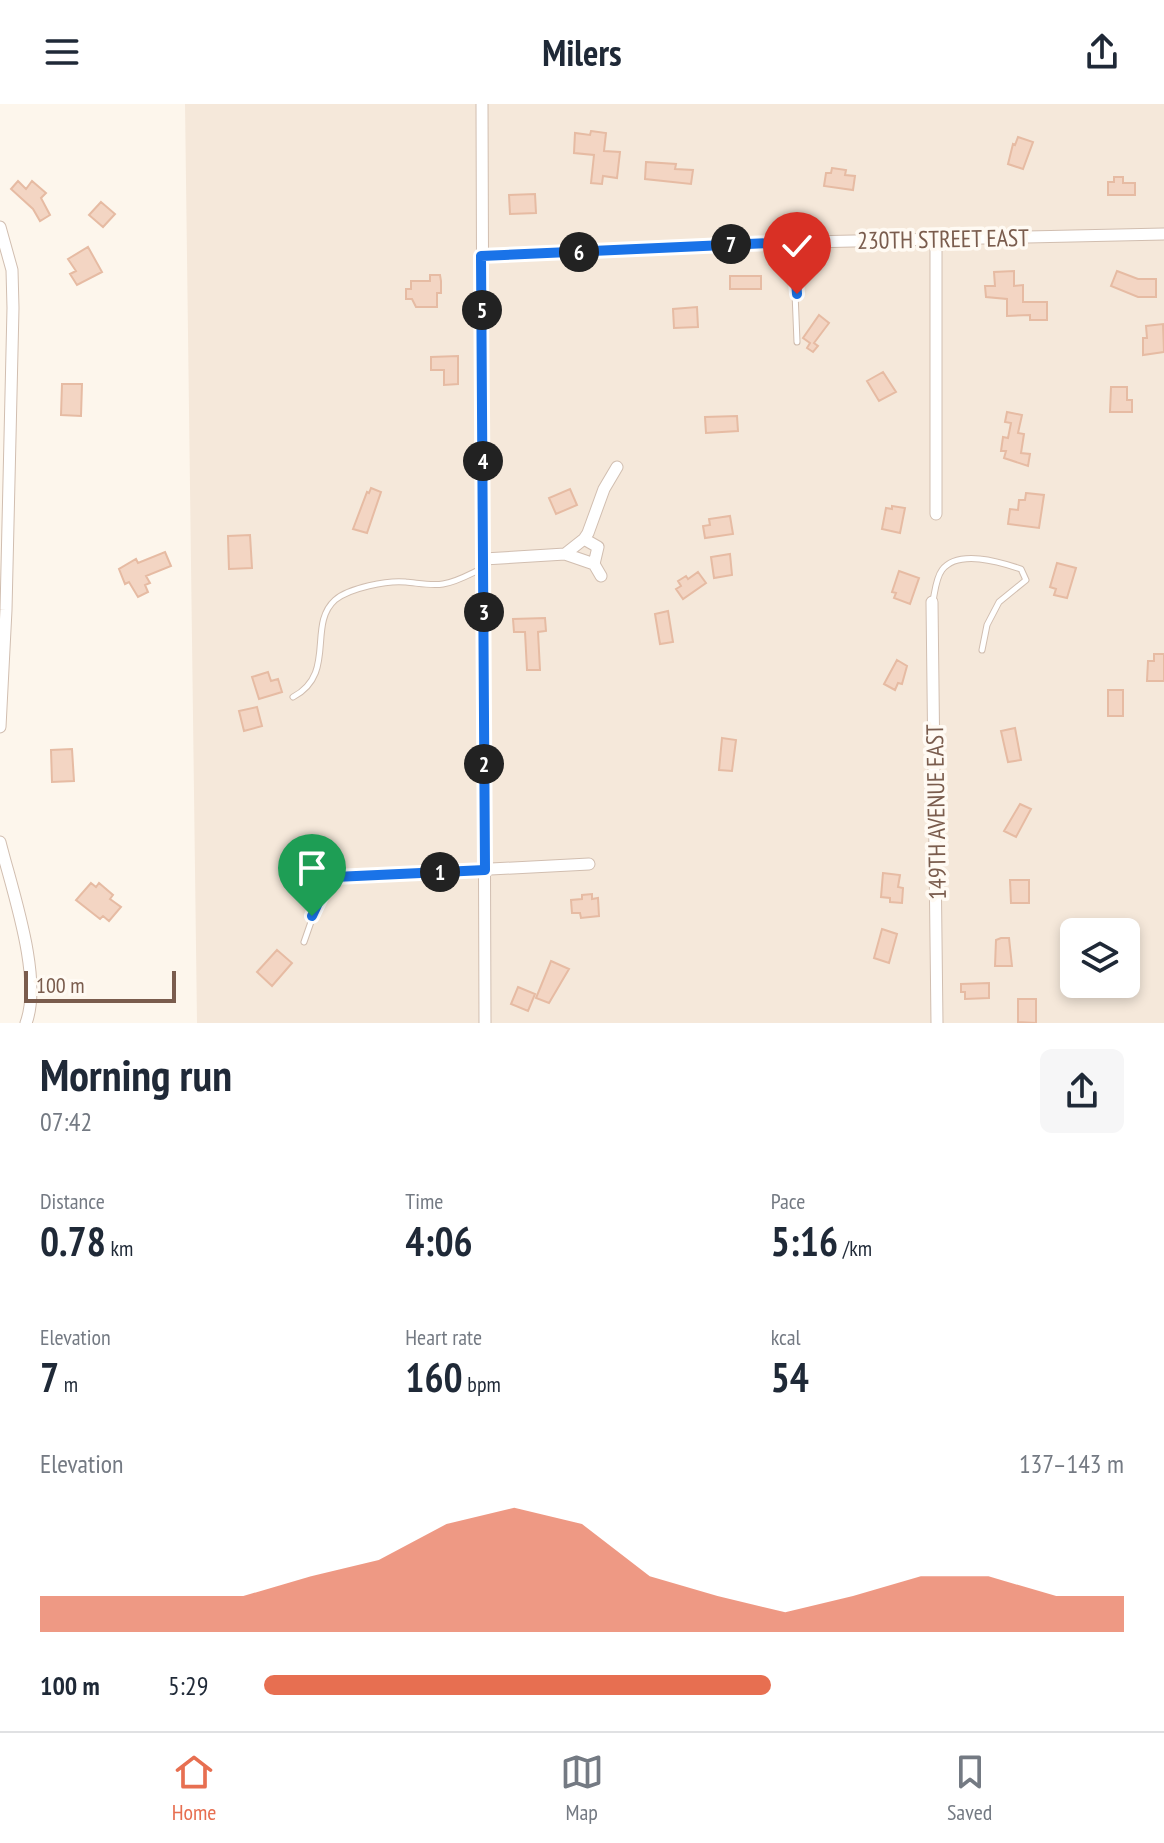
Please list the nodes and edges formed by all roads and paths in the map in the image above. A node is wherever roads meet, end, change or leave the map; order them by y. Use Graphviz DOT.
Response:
graph roads {
  1 [pos="482,104"];
  2 [pos="0,227"];
  3 [pos="1164,234"];
  4 [pos="936,239"];
  5 [pos="793,242"];
  6 [pos="481,256"];
  7 [pos="797,342"];
  8 [pos="617,467"];
  9 [pos="936,514"];
  10 [pos="584,539"];
  11 [pos="565,554"];
  12 [pos="484,563"];
  13 [pos="594,564"];
  14 [pos="601,576"];
  15 [pos="932,602"];
  16 [pos="982,650"];
  17 [pos="293,697"];
  18 [pos="0,727"];
  19 [pos="0,842"];
  20 [pos="589,864"];
  21 [pos="485,870"];
  22 [pos="335,877"];
  23 [pos="304,942"];
  24 [pos="26,1023"];
  25 [pos="485,1023"];
  26 [pos="937,1023"];
  1 -- 6 [label="street"];
  2 -- 18 [label="street"];
  3 -- 4 [label="street, 230TH STREET EAST"];
  4 -- 5 [label="street, 230TH STREET EAST"];
  4 -- 9 [label="street"];
  5 -- 6 [label="street, 230TH STREET EAST"];
  5 -- 7 [label="lane"];
  6 -- 12 [label="street"];
  8 -- 10 [label="street"];
  10 -- 11 [label="street"];
  10 -- 13 [label="street"];
  11 -- 12 [label="street"];
  11 -- 13 [label="street"];
  12 -- 17 [label="lane"];
  12 -- 21 [label="street"];
  13 -- 14 [label="street"];
  15 -- 16 [label="lane"];
  15 -- 26 [label="street, 149TH AVENUE EAST"];
  19 -- 24 [label="street"];
  20 -- 21 [label="street"];
  21 -- 22 [label="street"];
  21 -- 25 [label="street"];
  22 -- 23 [label="lane"];
}
